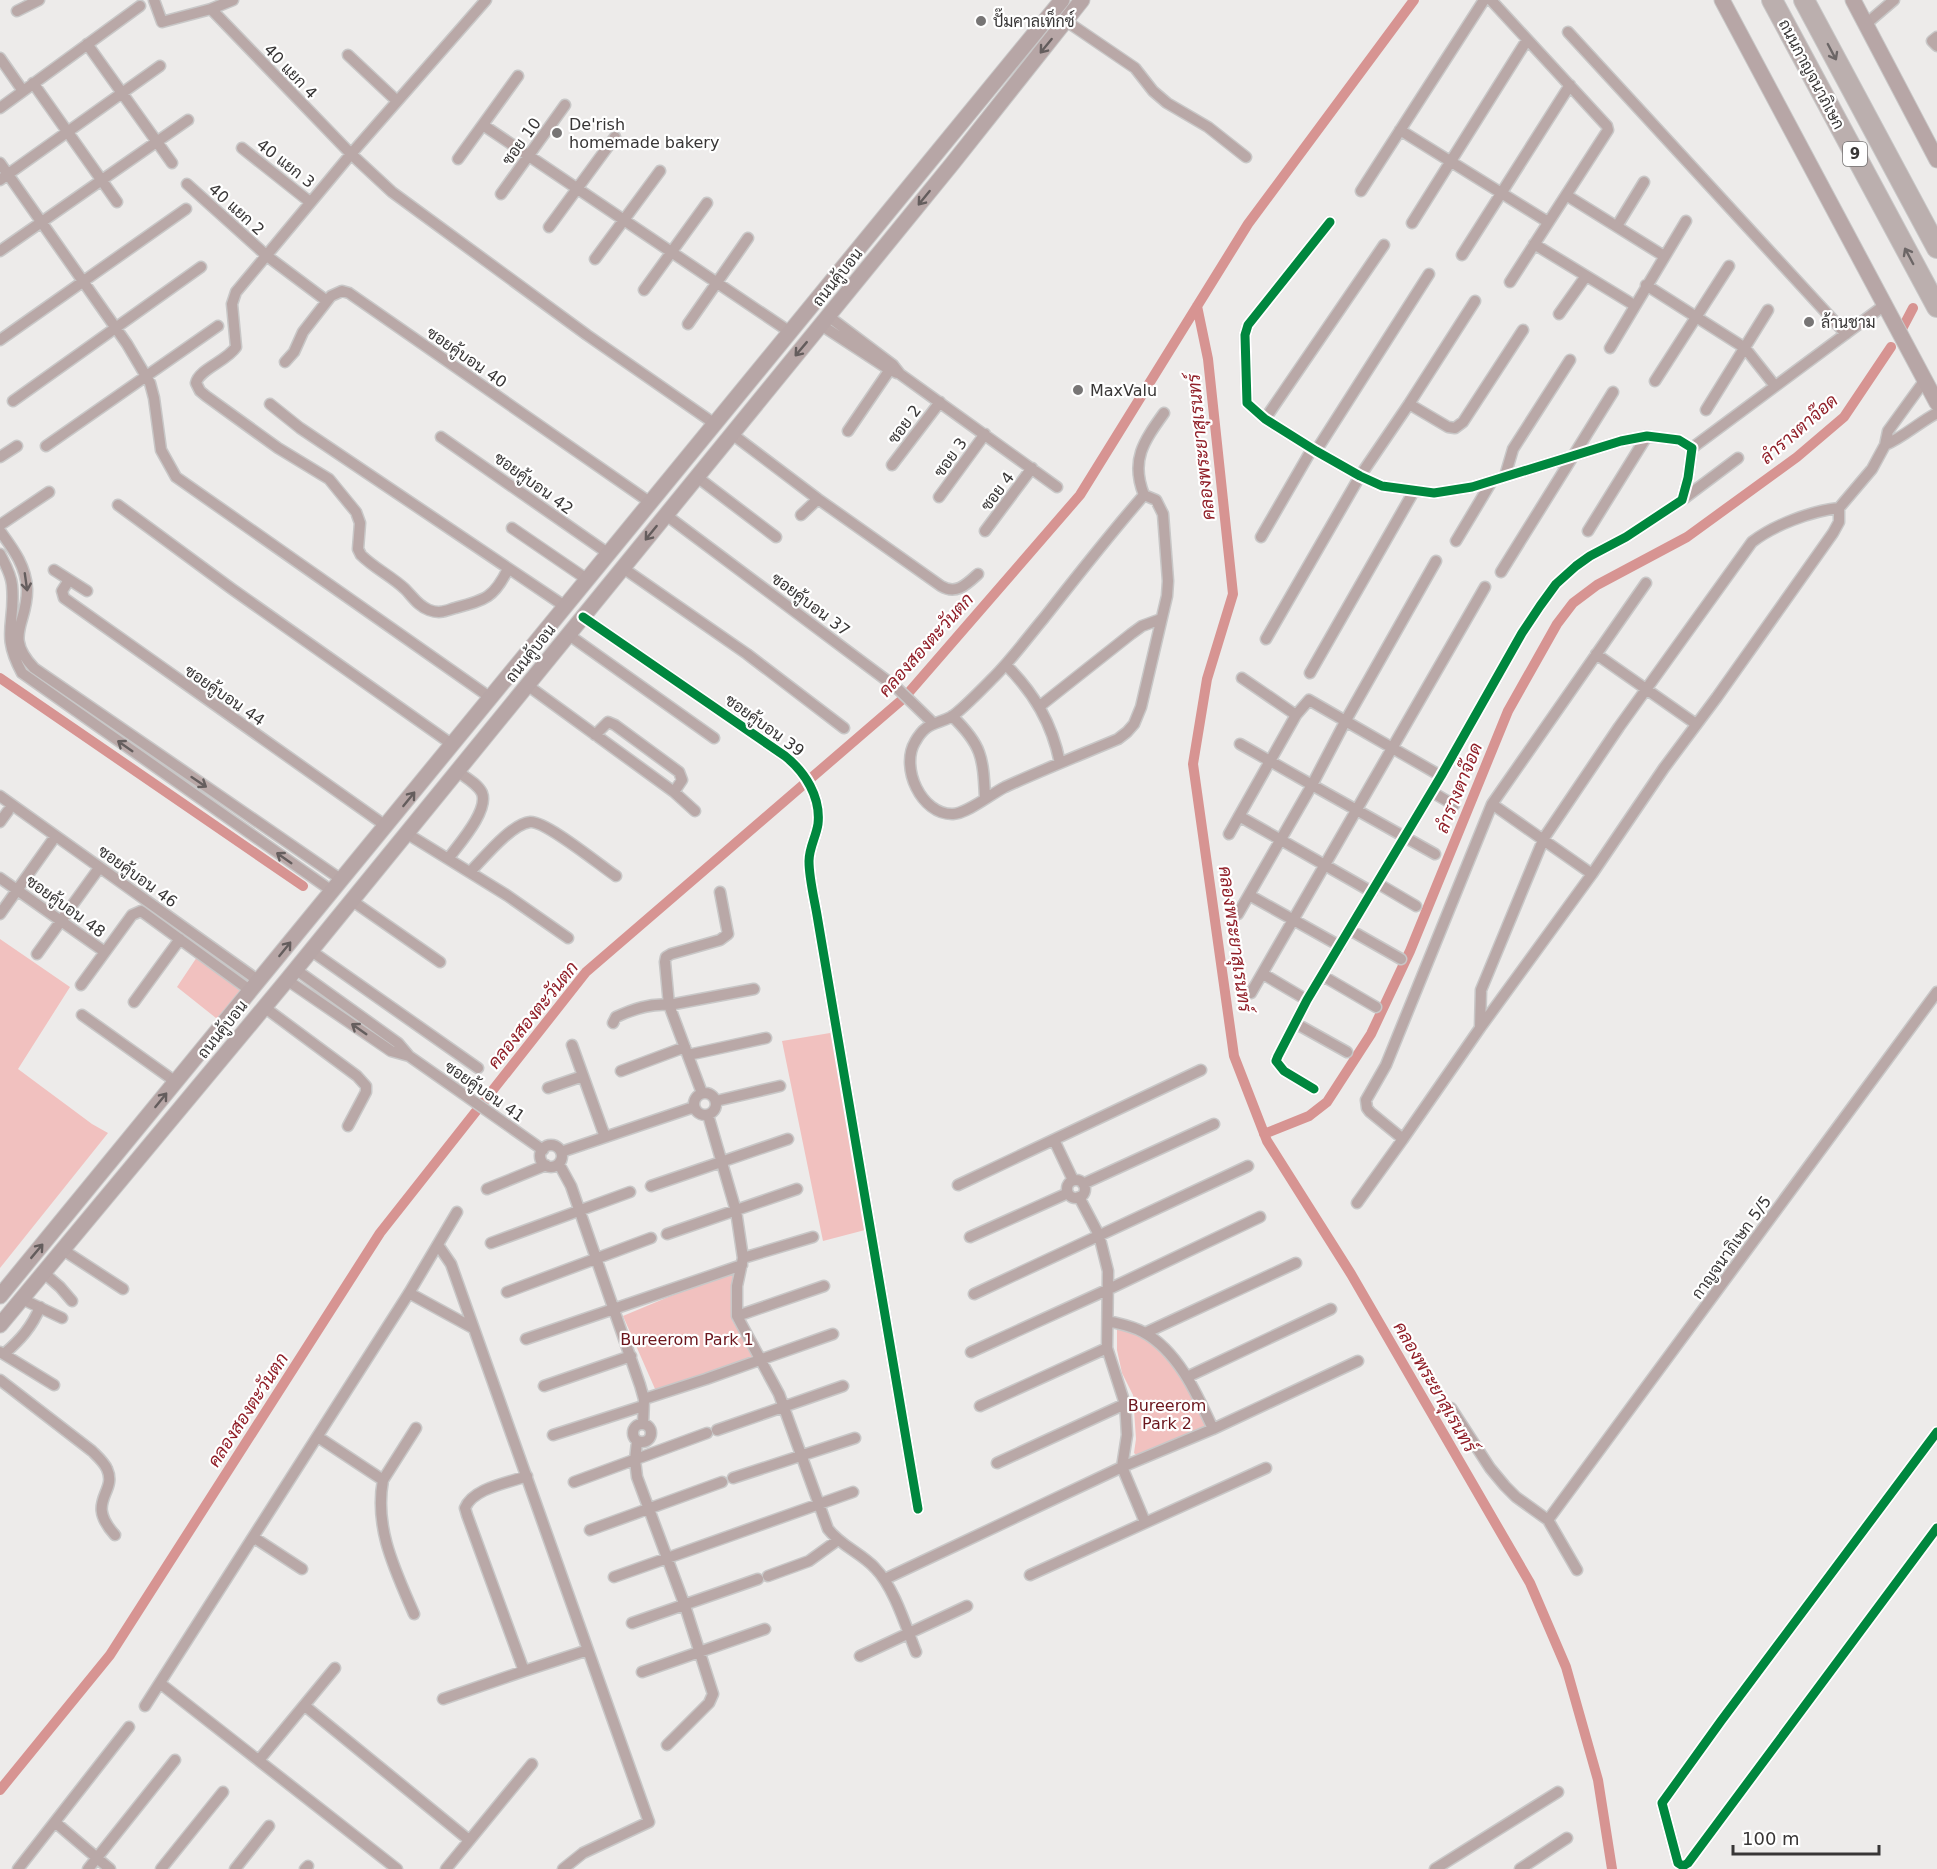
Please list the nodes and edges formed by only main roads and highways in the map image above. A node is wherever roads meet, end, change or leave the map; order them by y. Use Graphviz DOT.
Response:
graph roads {
  1 [pos="1062,0"];
  2 [pos="1083,0"];
  3 [pos="1722,0"];
  4 [pos="1772,0"];
  5 [pos="1804,0"];
  6 [pos="1853,0"];
  7 [pos="979,103"];
  8 [pos="992,113"];
  9 [pos="1937,160"];
  10 [pos="1937,248"];
  11 [pos="1937,307"];
  12 [pos="1937,403"];
  13 [pos="0,1296"];
  14 [pos="0,1325"];
  1 -- 7 [label="main road, ถนนคู้บอน"];
  2 -- 8 [label="main road, ถนนคู้บอน, one-way"];
  3 -- 12 [label="main road"];
  11 -- 4 [label="highway, ถนนกาญจนาภิเษก / 9, one-way"];
  5 -- 10 [label="highway, ถนนกาญจนาภิเษก / 9, one-way"];
  6 -- 9 [label="main road"];
  7 -- 8 [label="main road"];
  13 -- 7 [label="main road, ถนนคู้บอน, one-way"];
  8 -- 14 [label="main road, ถนนคู้บอน, one-way"];
}
